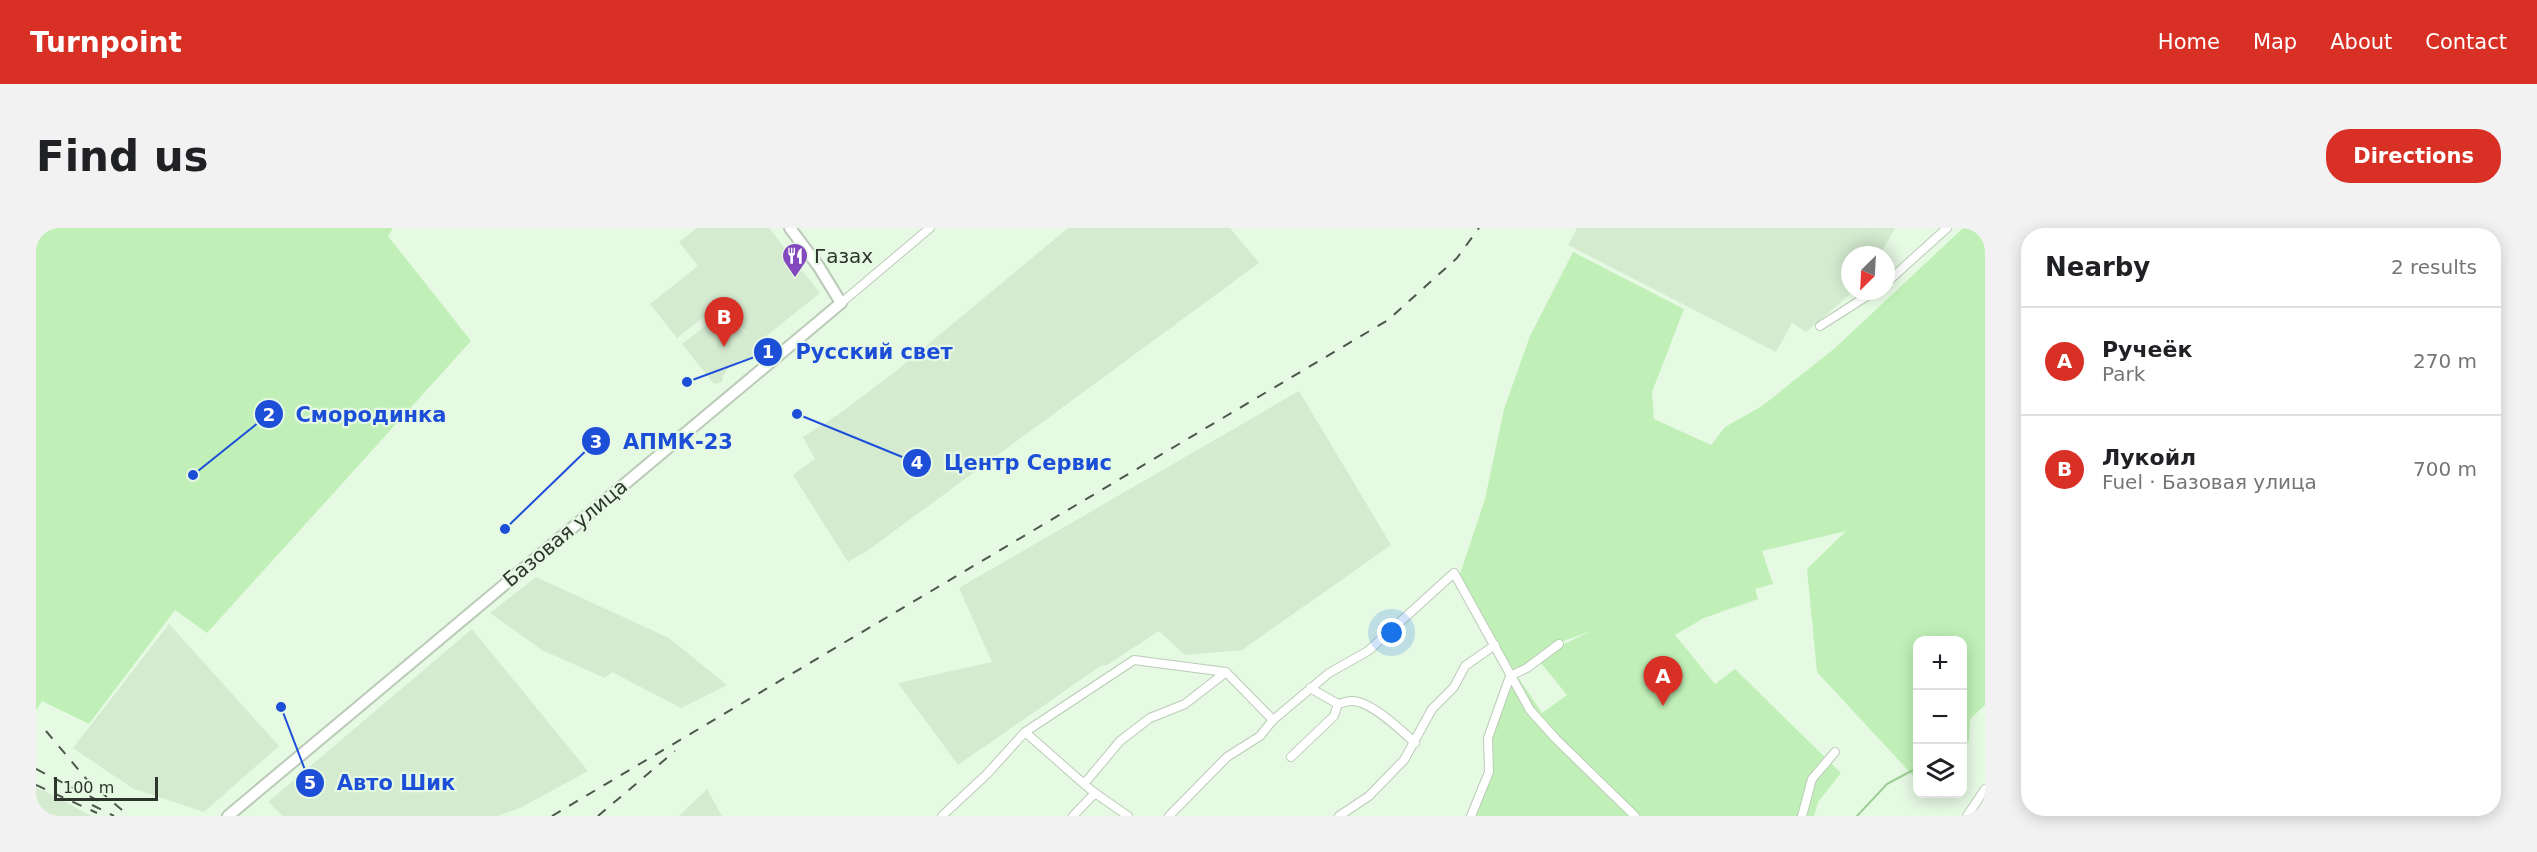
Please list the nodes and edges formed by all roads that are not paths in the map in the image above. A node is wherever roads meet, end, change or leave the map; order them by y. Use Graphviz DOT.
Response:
graph roads {
  1 [pos="790,228"];
  2 [pos="930,228"];
  3 [pos="1947,228"];
  4 [pos="1895,275"];
  5 [pos="1861,300"];
  6 [pos="841,303"];
  7 [pos="1820,326"];
  8 [pos="1495,645"];
  9 [pos="1559,645"];
  10 [pos="1226,672"];
  11 [pos="1510,676"];
  12 [pos="1310,688"];
  13 [pos="1338,704"];
  14 [pos="1273,720"];
  15 [pos="1024,732"];
  16 [pos="1415,743"];
  17 [pos="1835,752"];
  18 [pos="1292,757"];
  19 [pos="1084,784"];
  20 [pos="1985,789"];
  21 [pos="1095,793"];
  22 [pos="228,816"];
  23 [pos="942,816"];
  24 [pos="1073,816"];
  25 [pos="1128,816"];
  26 [pos="1168,816"];
  27 [pos="1339,816"];
  28 [pos="1471,816"];
  29 [pos="1635,816"];
  30 [pos="1802,816"];
  31 [pos="1967,816"];
  1 -- 6 [label="main road"];
  2 -- 6 [label="street, Базовая улица"];
  3 -- 4 [label="street"];
  5 -- 7 [label="street"];
  6 -- 22 [label="main road, Базовая улица"];
  8 -- 11 [label="street"];
  8 -- 12 [label="street"];
  8 -- 16 [label="street"];
  9 -- 11 [label="street"];
  10 -- 14 [label="street"];
  10 -- 15 [label="street"];
  10 -- 19 [label="street"];
  11 -- 28 [label="street"];
  11 -- 29 [label="street"];
  12 -- 13 [label="street"];
  12 -- 14 [label="street"];
  13 -- 16 [label="street"];
  13 -- 18 [label="street"];
  14 -- 26 [label="street"];
  15 -- 19 [label="street"];
  15 -- 23 [label="street"];
  16 -- 27 [label="street"];
  17 -- 30 [label="street"];
  19 -- 21 [label="street"];
  20 -- 31 [label="street"];
  21 -- 24 [label="street"];
  21 -- 25 [label="street"];
}
